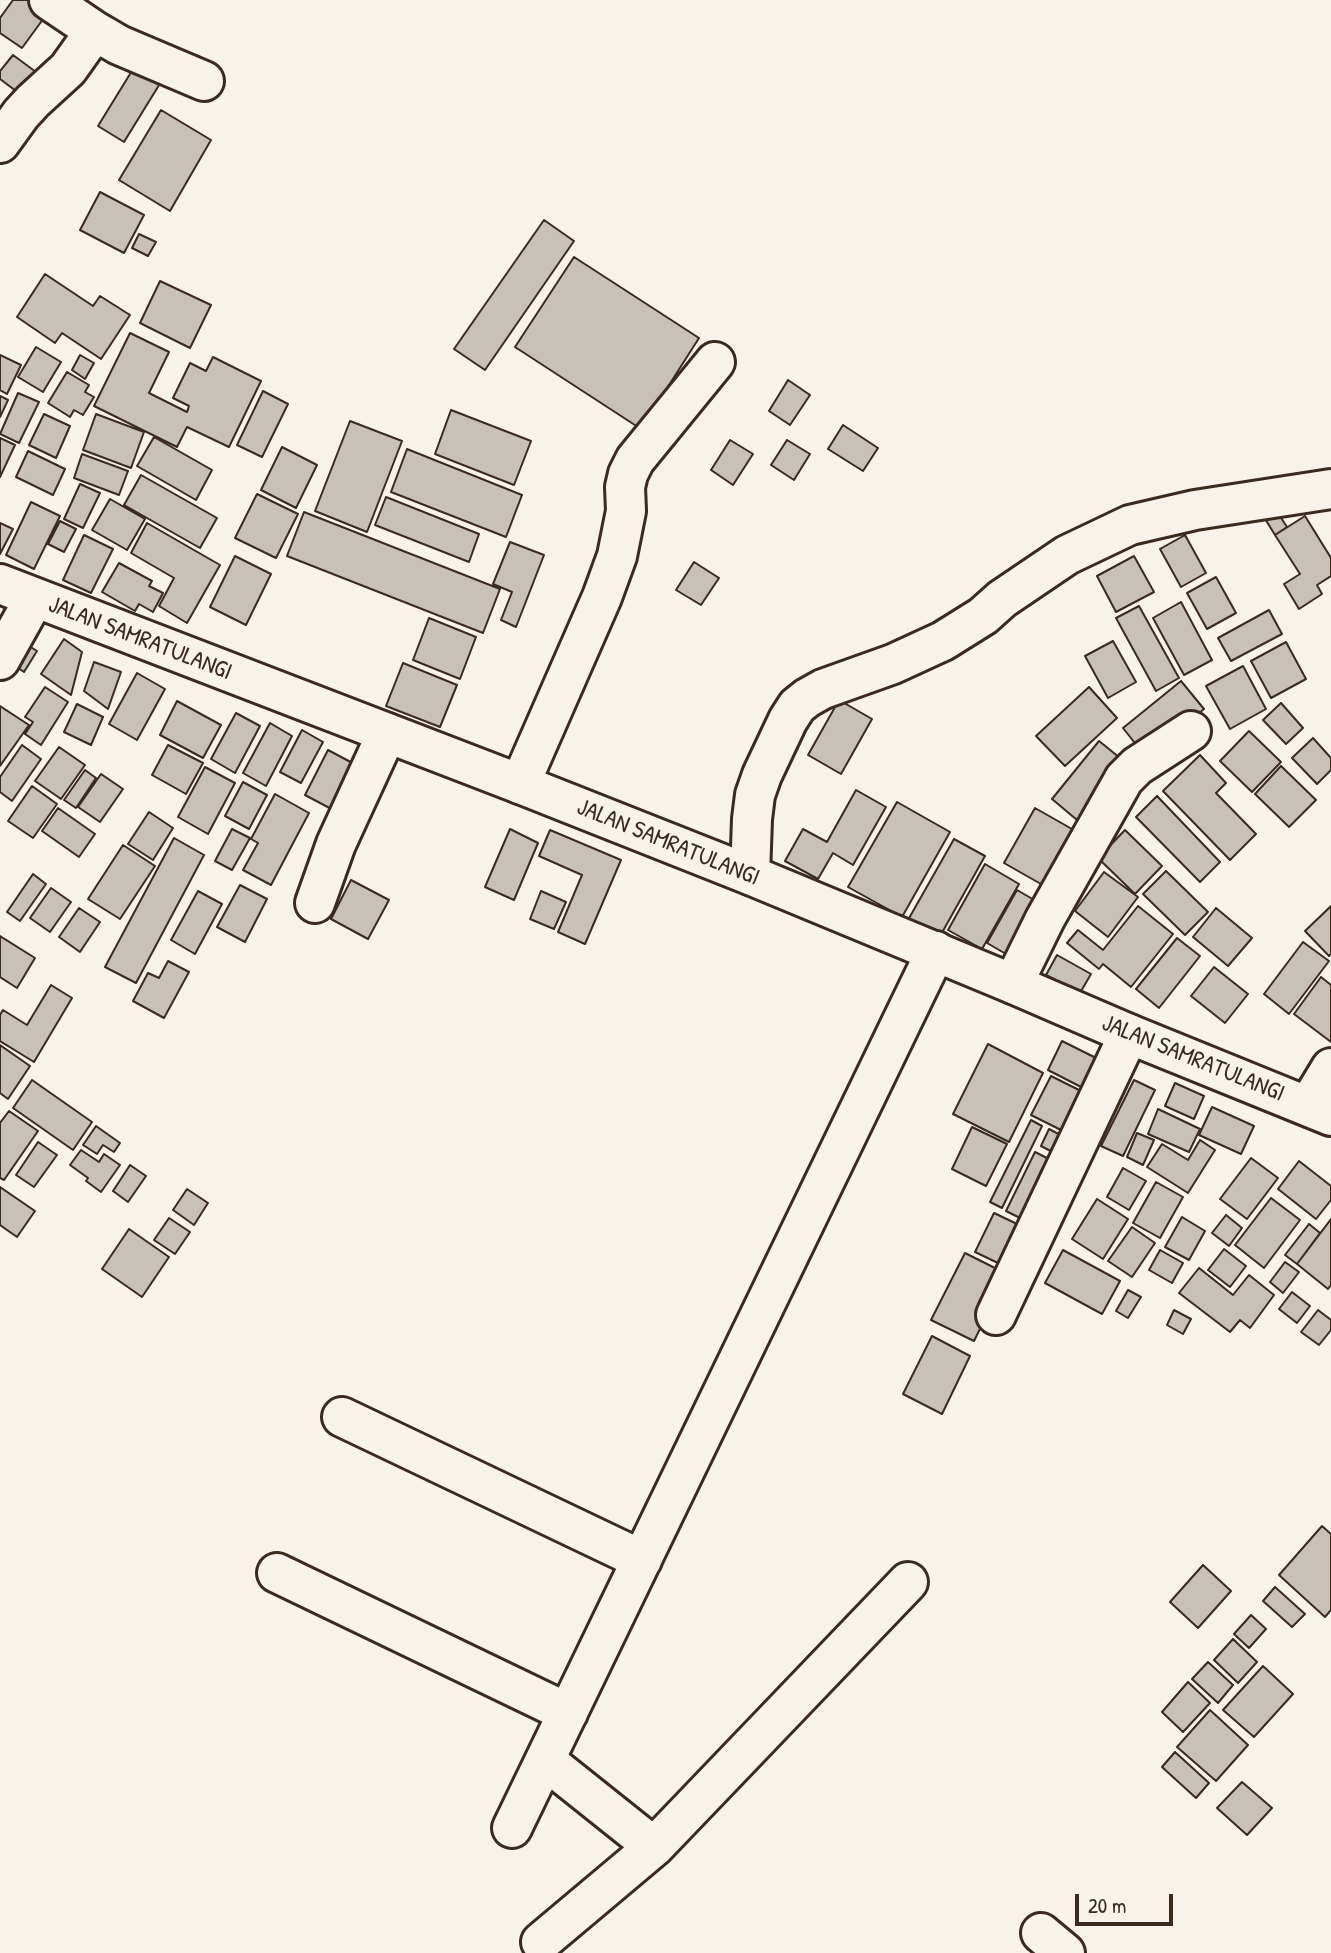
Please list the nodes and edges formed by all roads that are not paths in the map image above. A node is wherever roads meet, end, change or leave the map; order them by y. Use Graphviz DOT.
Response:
graph roads {
  1 [pos="49,0"];
  2 [pos="95,31"];
  3 [pos="204,81"];
  4 [pos="0,143"];
  5 [pos="715,362"];
  6 [pos="1331,489"];
  7 [pos="17,592"];
  8 [pos="0,660"];
  9 [pos="1191,731"];
  10 [pos="387,733"];
  11 [pos="520,784"];
  12 [pos="750,875"];
  13 [pos="315,903"];
  14 [pos="936,951"];
  15 [pos="1013,984"];
  16 [pos="1129,1034"];
  17 [pos="1331,1068"];
  18 [pos="1320,1111"];
  19 [pos="996,1315"];
  20 [pos="342,1417"];
  21 [pos="642,1560"];
  22 [pos="277,1573"];
  23 [pos="908,1582"];
  24 [pos="568,1713"];
  25 [pos="545,1760"];
  26 [pos="512,1828"];
  27 [pos="654,1847"];
  28 [pos="541,1942"];
  1 -- 2 [label="street"];
  2 -- 3 [label="street"];
  2 -- 4 [label="street"];
  5 -- 11 [label="street"];
  6 -- 12 [label="street"];
  7 -- 8 [label="street"];
  7 -- 10 [label="street, JALAN SAMRATULANGI"];
  9 -- 15 [label="street"];
  10 -- 11 [label="street, JALAN SAMRATULANGI"];
  10 -- 13 [label="street"];
  11 -- 12 [label="street, JALAN SAMRATULANGI"];
  12 -- 14 [label="street, JALAN SAMRATULANGI"];
  14 -- 15 [label="street, JALAN SAMRATULANGI"];
  14 -- 21 [label="street"];
  15 -- 16 [label="street, JALAN SAMRATULANGI"];
  16 -- 18 [label="street, JALAN SAMRATULANGI"];
  16 -- 19 [label="street"];
  17 -- 18 [label="street"];
  20 -- 21 [label="street"];
  21 -- 24 [label="street"];
  22 -- 24 [label="street"];
  23 -- 27 [label="street"];
  24 -- 25 [label="street"];
  25 -- 26 [label="street"];
  25 -- 27 [label="street"];
  27 -- 28 [label="street"];
}
